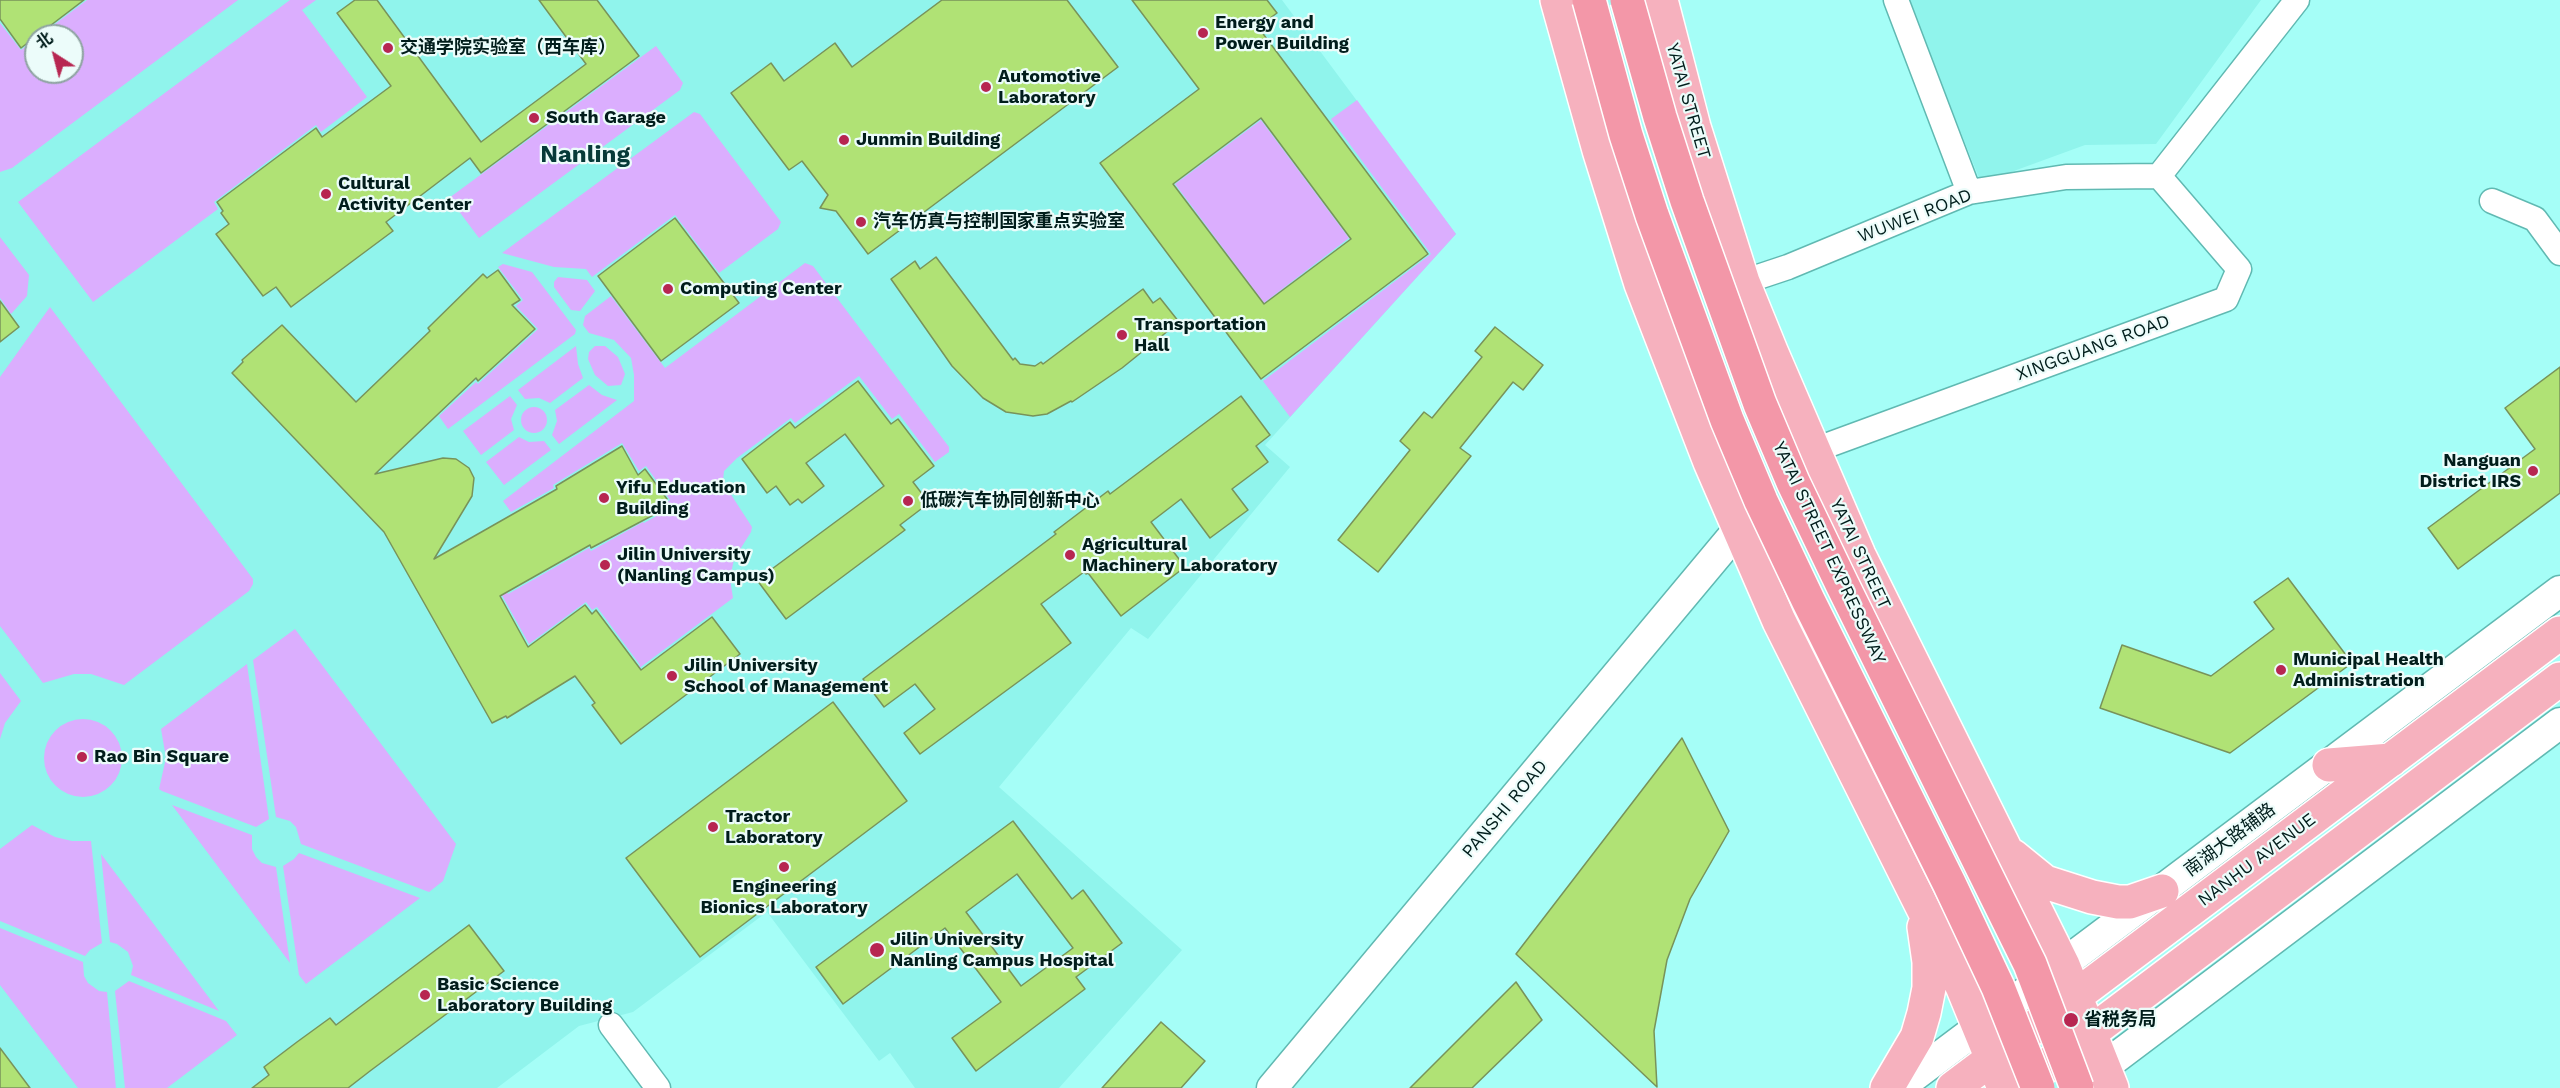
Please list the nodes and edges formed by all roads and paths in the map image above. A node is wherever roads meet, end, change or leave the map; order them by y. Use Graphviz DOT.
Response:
graph roads {
  1 [pos="1557,0"];
  2 [pos="1589,0"];
  3 [pos="1627,0"];
  4 [pos="1661,0"];
  5 [pos="1896,0"];
  6 [pos="2297,0"];
  7 [pos="2159,176"];
  8 [pos="1969,192"];
  9 [pos="2492,201"];
  10 [pos="2560,253"];
  11 [pos="1743,282"];
  12 [pos="1812,452"];
  13 [pos="1738,530"];
  14 [pos="2560,591"];
  15 [pos="2560,633"];
  16 [pos="2560,679"];
  17 [pos="2560,723"];
  18 [pos="2391,760"];
  19 [pos="2329,765"];
  20 [pos="2008,852"];
  21 [pos="2162,891"];
  22 [pos="1918,898"];
  23 [pos="2063,965"];
  24 [pos="2076,996"];
  25 [pos="611,1024"];
  26 [pos="1980,1027"];
  27 [pos="2091,1032"];
  28 [pos="1998,1073"];
  29 [pos="2108,1077"];
  30 [pos="658,1088"];
  31 [pos="1272,1088"];
  32 [pos="1887,1088"];
  33 [pos="1898,1088"];
  34 [pos="1953,1088"];
  35 [pos="2017,1088"];
  36 [pos="2038,1088"];
  37 [pos="2076,1088"];
  1 -- 13 [label="main road"];
  2 -- 36 [label="highway, YATAI STREET EXPRESSWAY, bridge"];
  3 -- 37 [label="highway, YATAI STREET EXPRESSWAY, bridge"];
  4 -- 11 [label="main road, YATAI STREET"];
  5 -- 8 [label="street"];
  6 -- 7 [label="street"];
  7 -- 8 [label="street, WUWEI ROAD"];
  7 -- 12 [label="street, XINGGUANG ROAD"];
  8 -- 11 [label="street, WUWEI ROAD"];
  9 -- 10 [label="street"];
  11 -- 12 [label="main road, YATAI STREET"];
  12 -- 20 [label="main road, YATAI STREET"];
  13 -- 22 [label="main road"];
  13 -- 31 [label="street, PANSHI ROAD"];
  14 -- 19 [label="street, 南湖大路辅路"];
  15 -- 18 [label="main road, NANHU AVENUE"];
  16 -- 27 [label="main road, NANHU AVENUE"];
  17 -- 29 [label="street"];
  18 -- 19 [label="main road"];
  18 -- 24 [label="main road, NANHU AVENUE"];
  19 -- 21 [label="street, 南湖大路辅路"];
  20 -- 21 [label="main road"];
  20 -- 23 [label="main road, YATAI STREET"];
  21 -- 23 [label="street, 南湖大路辅路"];
  22 -- 26 [label="main road"];
  22 -- 32 [label="main road"];
  23 -- 24 [label="main road, YATAI STREET"];
  23 -- 26 [label="street, 南湖大路辅路"];
  24 -- 27 [label="main road, YATAI STREET"];
  24 -- 28 [label="main road, NANHU AVENUE"];
  25 -- 30 [label="street"];
  26 -- 28 [label="main road"];
  26 -- 33 [label="street, 南湖大路辅路"];
  27 -- 29 [label="main road, YATAI STREET"];
  27 -- 35 [label="main road, NANHU AVENUE"];
  28 -- 34 [label="main road, NANHU AVENUE"];
  29 -- 37 [label="street"];
}
